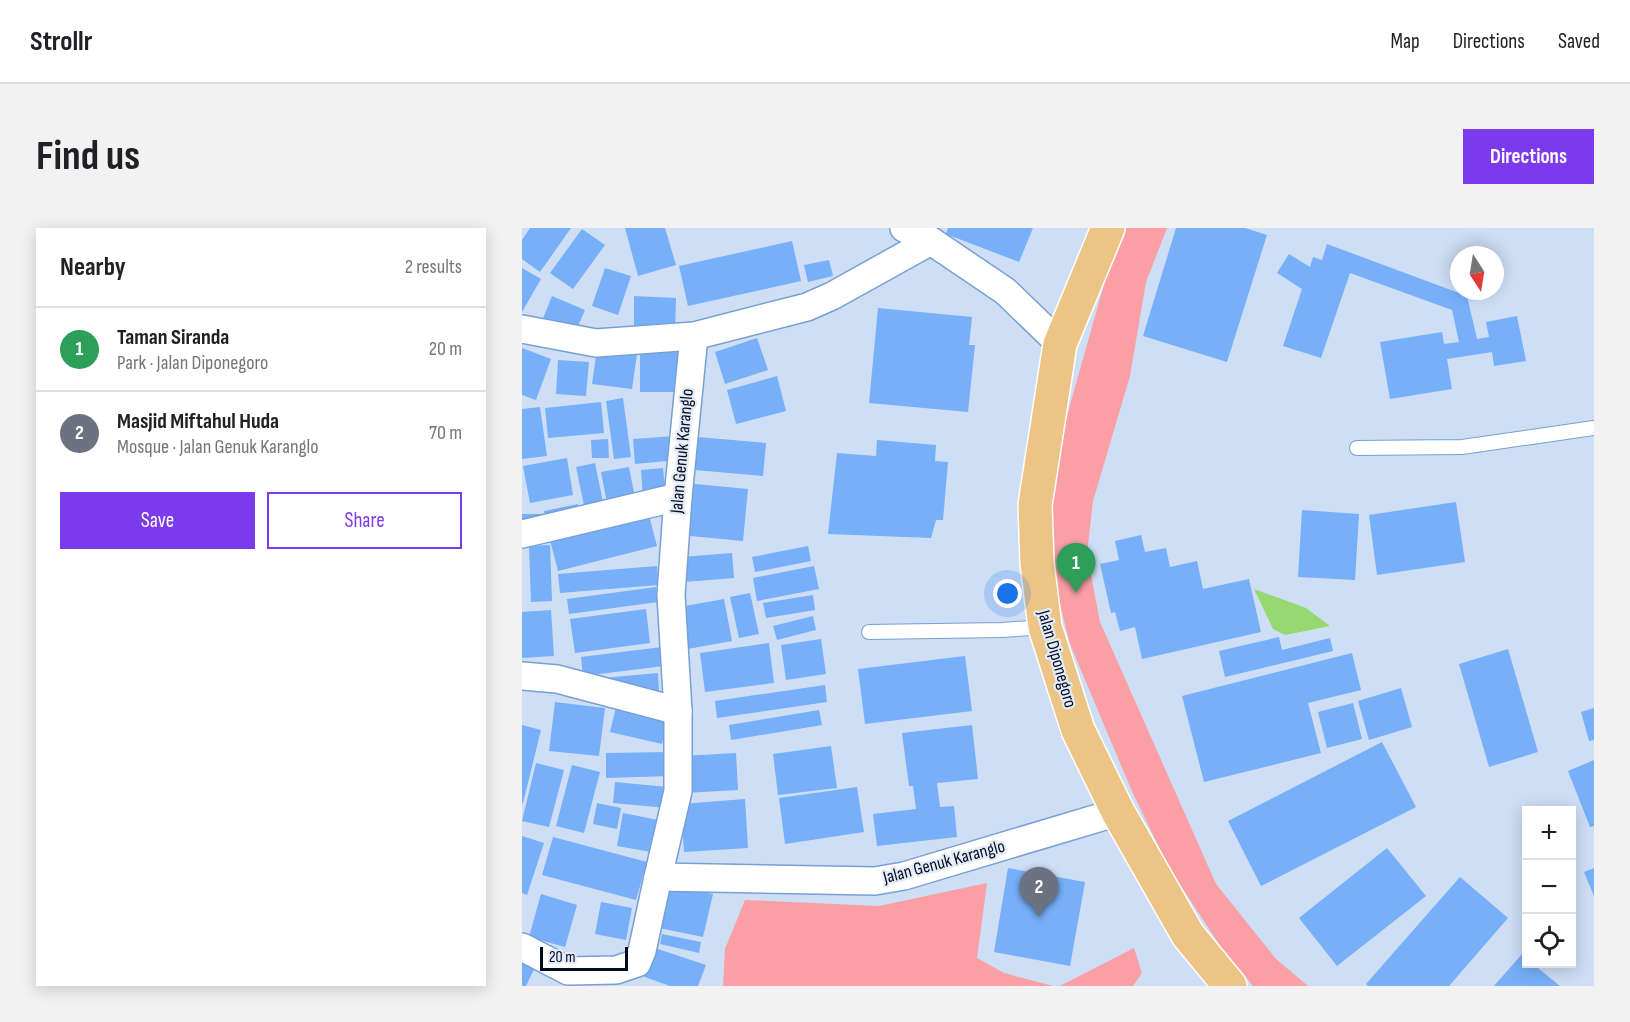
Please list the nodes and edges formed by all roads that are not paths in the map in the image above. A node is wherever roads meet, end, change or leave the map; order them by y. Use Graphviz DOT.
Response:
graph roads {
  1 [pos="904,228"];
  2 [pos="1108,228"];
  3 [pos="931,241"];
  4 [pos="522,329"];
  5 [pos="694,336"];
  6 [pos="1060,344"];
  7 [pos="1594,428"];
  8 [pos="1357,448"];
  9 [pos="678,497"];
  10 [pos="522,534"];
  11 [pos="1045,627"];
  12 [pos="869,632"];
  13 [pos="522,676"];
  14 [pos="678,711"];
  15 [pos="1118,812"];
  16 [pos="658,877"];
  17 [pos="522,947"];
  18 [pos="569,979"];
  19 [pos="1230,986"];
  1 -- 3 [label="street"];
  2 -- 6 [label="main road, Jalan Diponegoro"];
  3 -- 5 [label="street"];
  3 -- 6 [label="street"];
  4 -- 5 [label="street"];
  5 -- 9 [label="street, Jalan Genuk Karanglo"];
  6 -- 11 [label="main road, Jalan Diponegoro"];
  7 -- 8 [label="lane"];
  9 -- 10 [label="street"];
  9 -- 14 [label="street, Jalan Genuk Karanglo"];
  11 -- 12 [label="lane"];
  11 -- 15 [label="main road, Jalan Diponegoro"];
  13 -- 14 [label="street"];
  14 -- 16 [label="street, Jalan Genuk Karanglo"];
  15 -- 16 [label="street, Jalan Genuk Karanglo"];
  15 -- 19 [label="main road, Jalan Diponegoro"];
  16 -- 18 [label="street, Jalan Genuk Karanglo"];
  17 -- 18 [label="street, Jalan Genuk Karanglo"];
}
